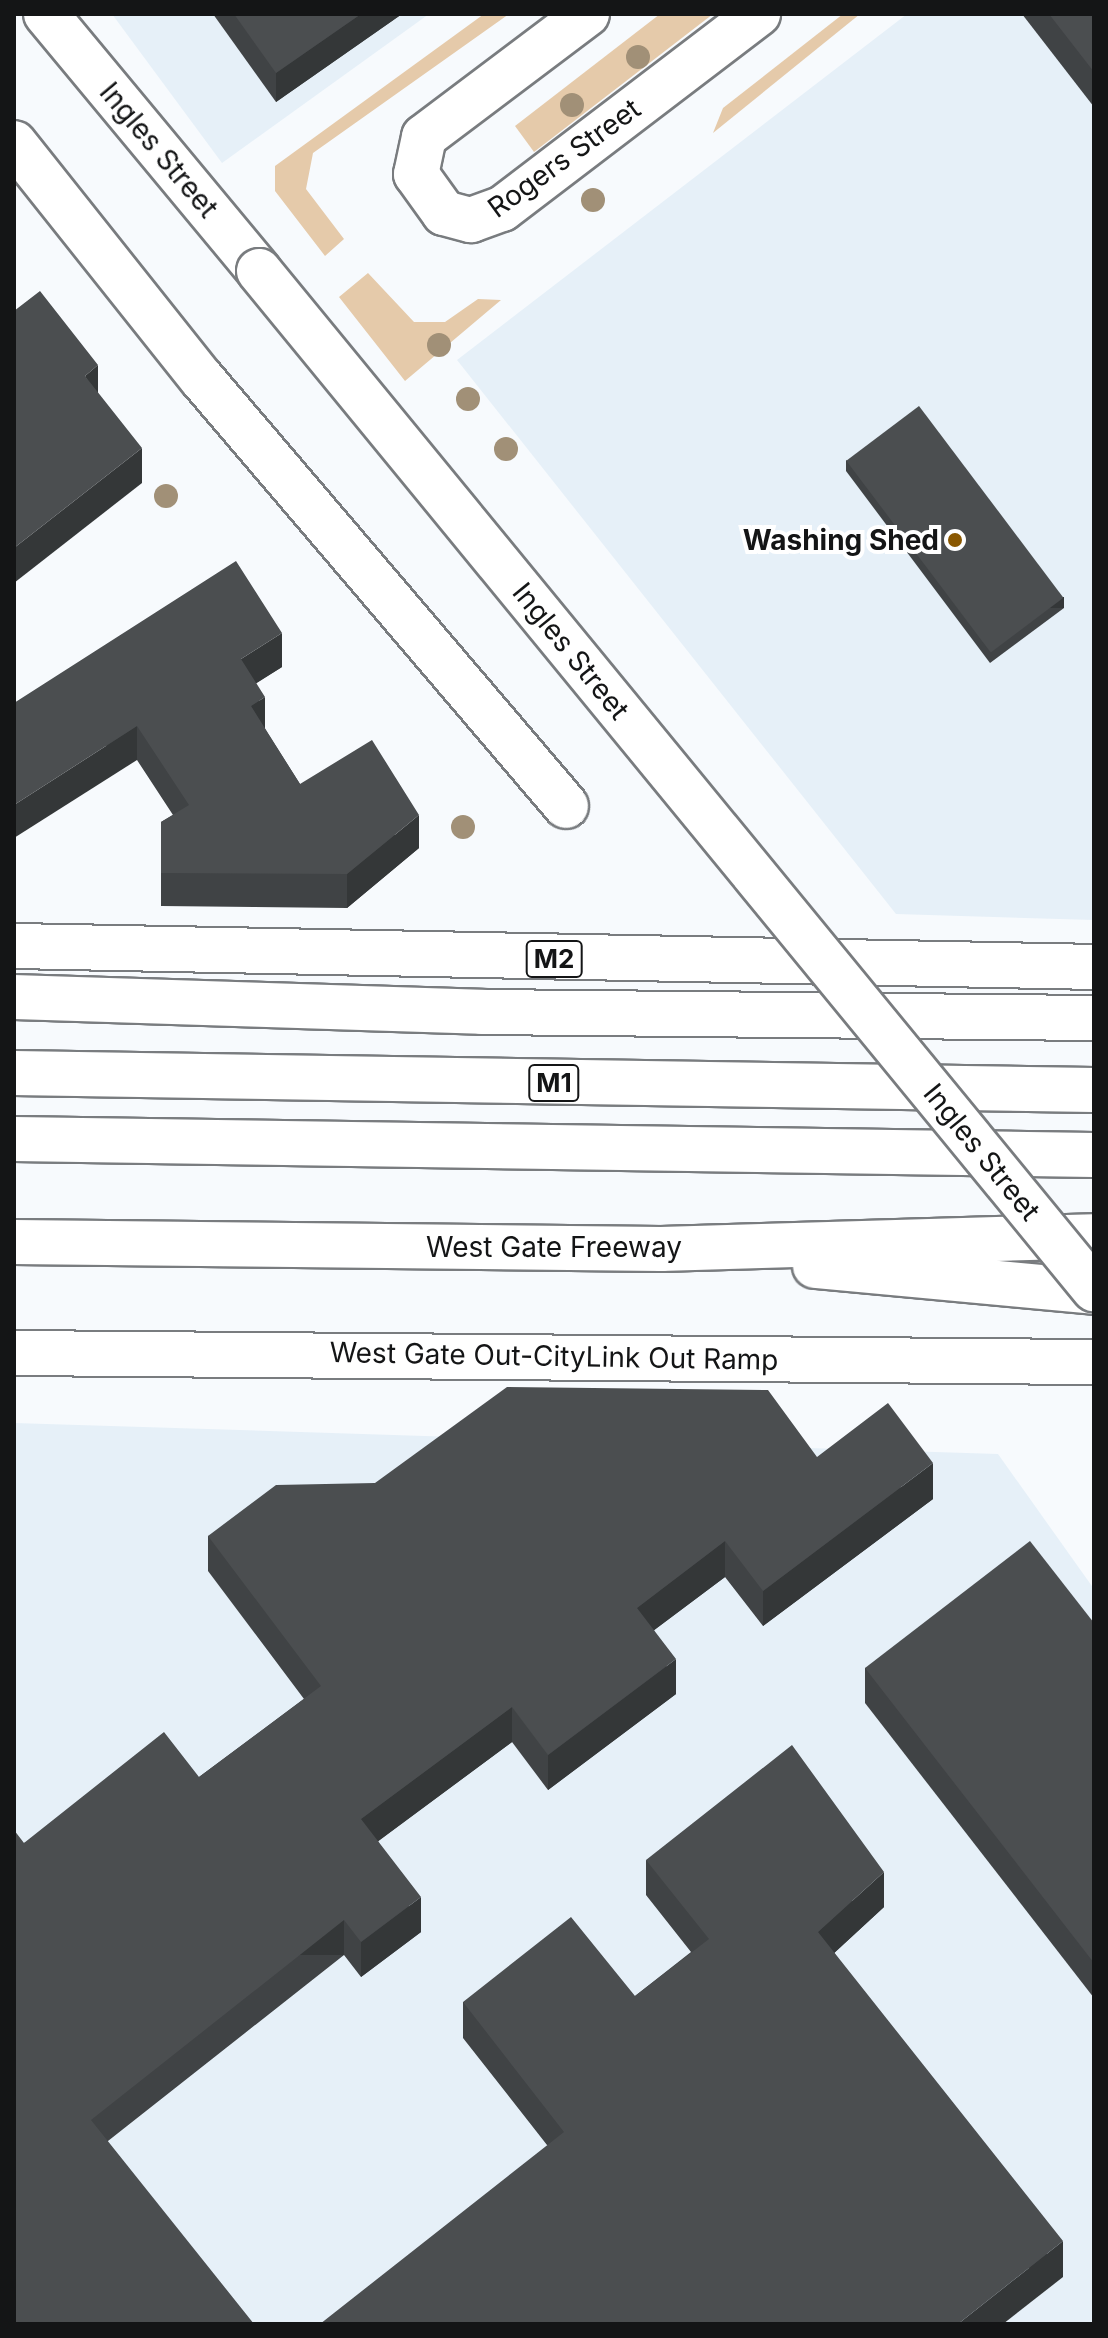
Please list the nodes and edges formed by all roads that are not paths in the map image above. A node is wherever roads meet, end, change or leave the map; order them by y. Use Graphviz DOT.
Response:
graph roads {
  1 [pos="46,14"];
  2 [pos="587,14"];
  3 [pos="758,14"];
  4 [pos="14,143"];
  5 [pos="566,806"];
  6 [pos="14,946"];
  7 [pos="1094,967"];
  8 [pos="14,997"];
  9 [pos="1094,1018"];
  10 [pos="14,1073"];
  11 [pos="1094,1090"];
  12 [pos="14,1139"];
  13 [pos="1094,1155"];
  14 [pos="1094,1236"];
  15 [pos="14,1242"];
  16 [pos="661,1249"];
  17 [pos="1094,1290"];
  18 [pos="14,1353"];
  19 [pos="1094,1362"];
  1 -- 17 [label="main road, Ingles Street, bridge"];
  2 -- 3 [label="main road, Rogers Street"];
  4 -- 5 [label="main road"];
  6 -- 7 [label="main road, M2"];
  8 -- 9 [label="main road"];
  10 -- 11 [label="main road, M1"];
  12 -- 13 [label="main road"];
  14 -- 16 [label="main road, West Gate Freeway"];
  15 -- 16 [label="main road, West Gate Freeway"];
  16 -- 17 [label="main road"];
  18 -- 19 [label="main road, West Gate Out-CityLink Out Ramp"];
}
